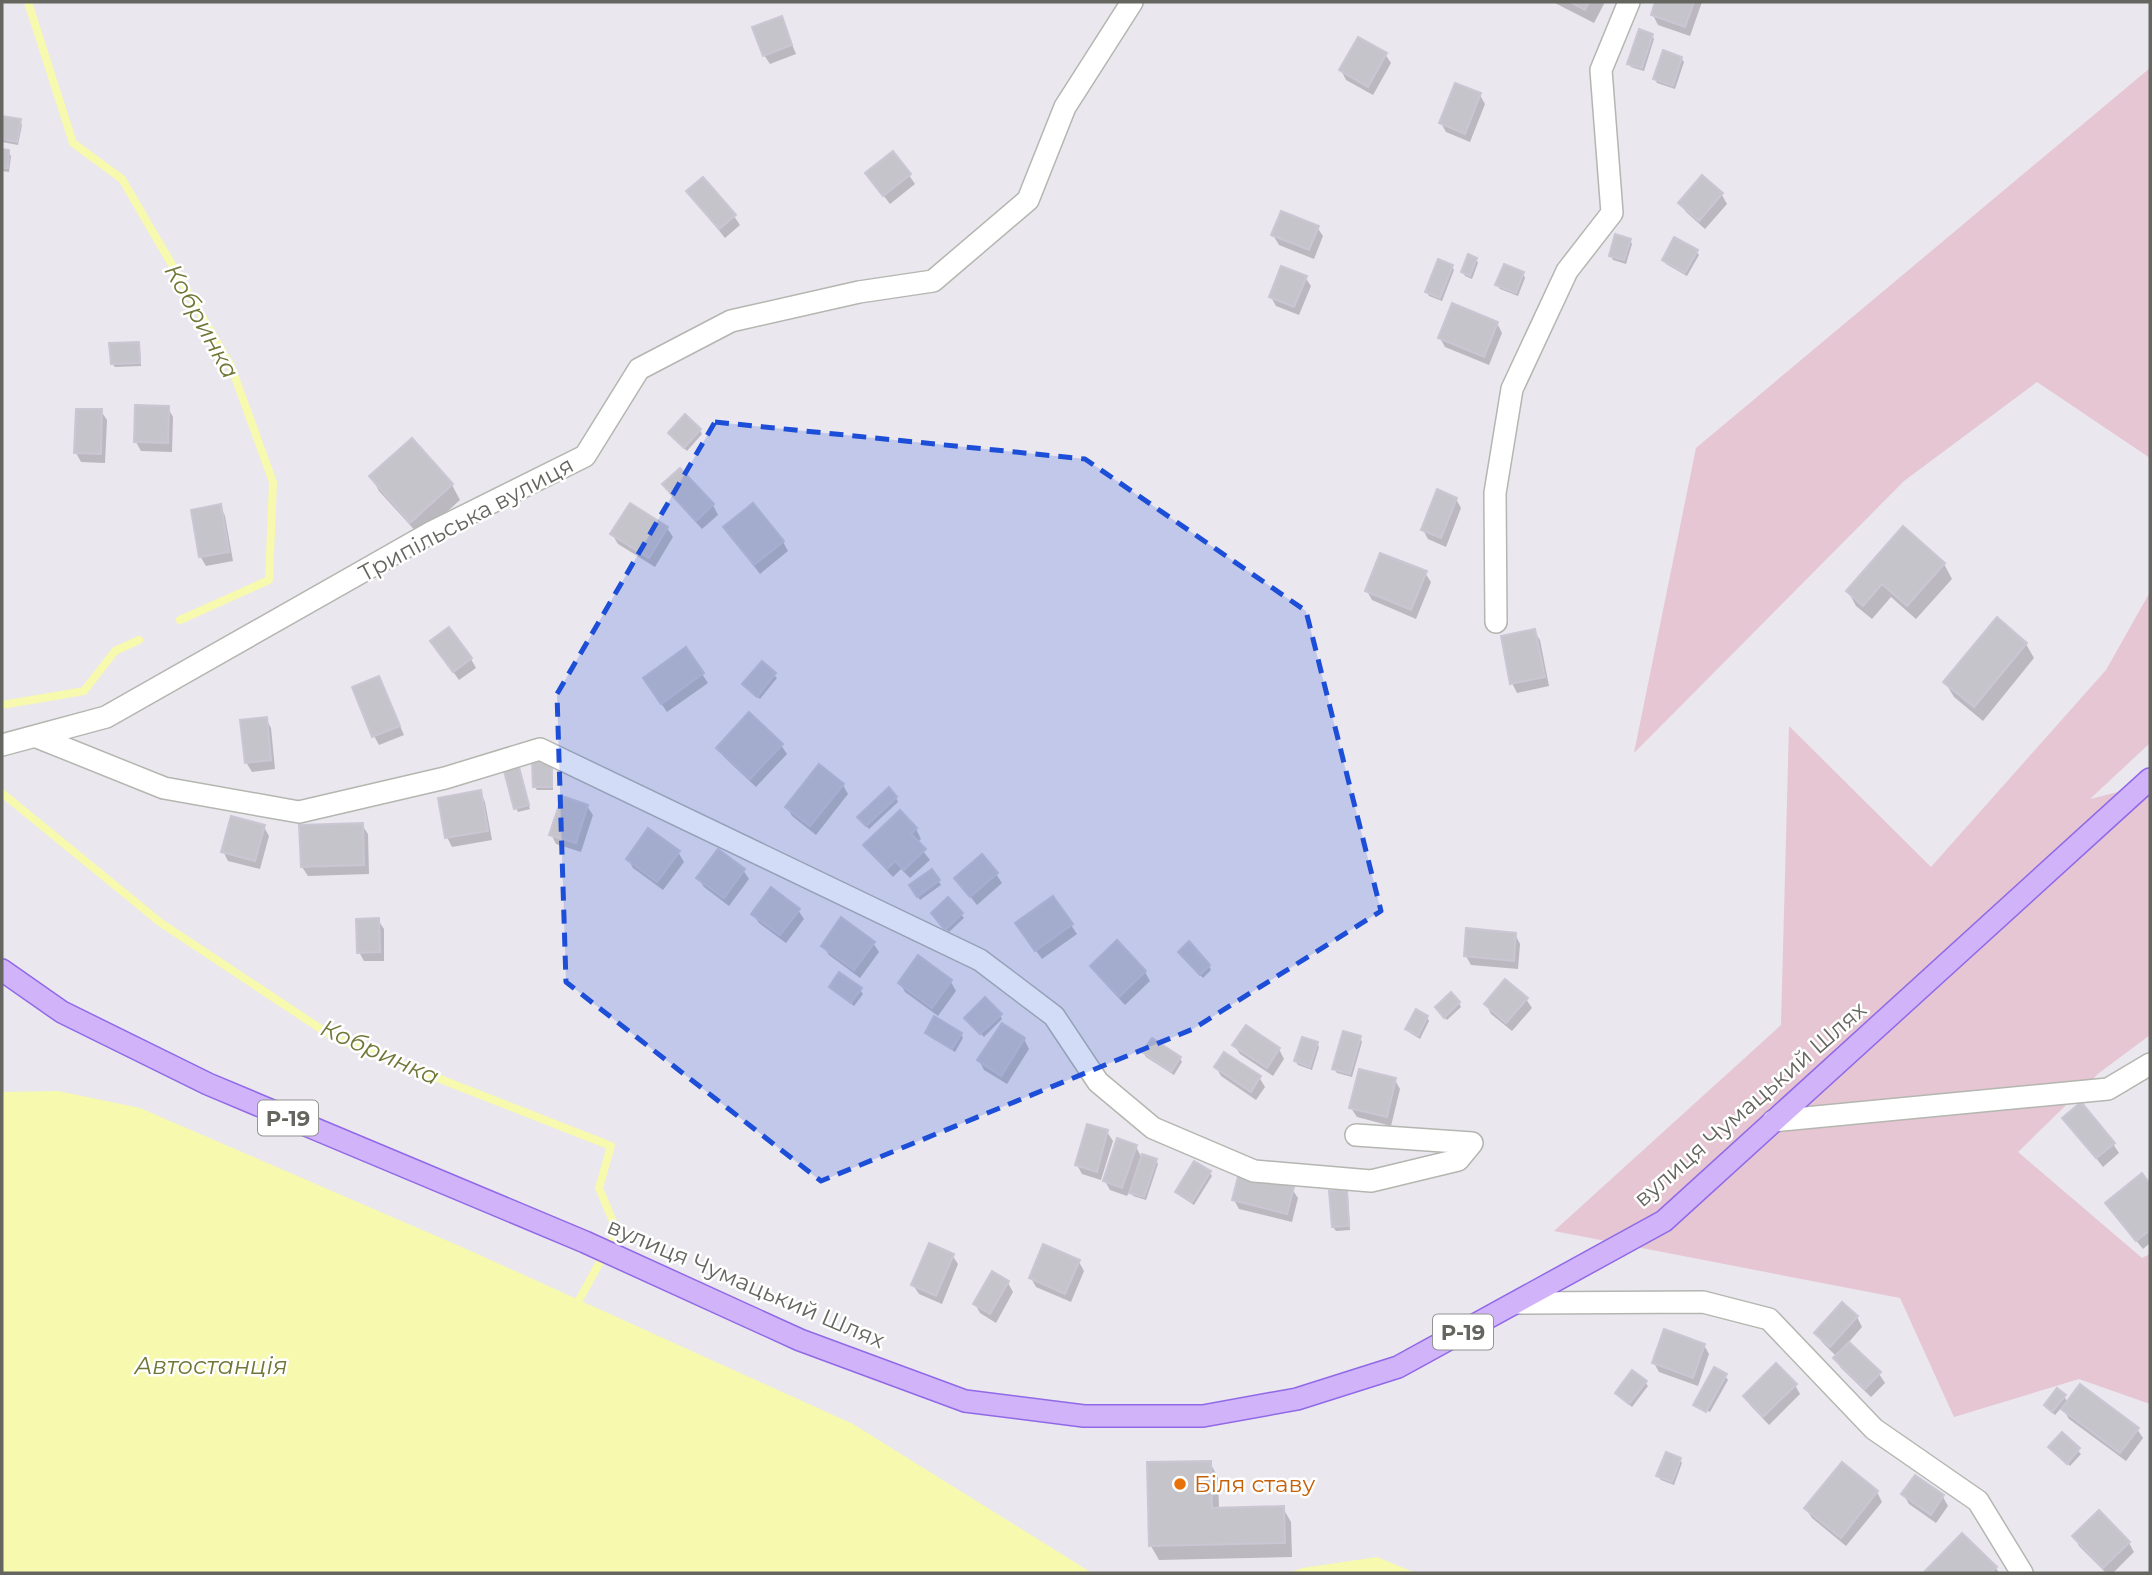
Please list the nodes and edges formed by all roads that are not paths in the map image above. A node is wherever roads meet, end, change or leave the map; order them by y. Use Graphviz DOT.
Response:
graph roads {
  1 [pos="1132,2"];
  2 [pos="1629,2"];
  3 [pos="1496,622"];
  4 [pos="37,737"];
  5 [pos="2,745"];
  6 [pos="2150,779"];
  7 [pos="2,970"];
  8 [pos="2150,1064"];
  9 [pos="1773,1121"];
  10 [pos="1356,1135"];
  11 [pos="1517,1303"];
  12 [pos="2022,1573"];
  1 -- 4 [label="street, Трипільська вулиця"];
  2 -- 3 [label="street"];
  4 -- 5 [label="street, Трипільська вулиця"];
  4 -- 10 [label="street"];
  6 -- 9 [label="main road, вулиця Чумацький Шлях / Р-19"];
  7 -- 11 [label="main road, вулиця Чумацький Шлях / Р-19"];
  8 -- 9 [label="street"];
  9 -- 11 [label="main road, вулиця Чумацький Шлях / Р-19"];
  11 -- 12 [label="street"];
}
